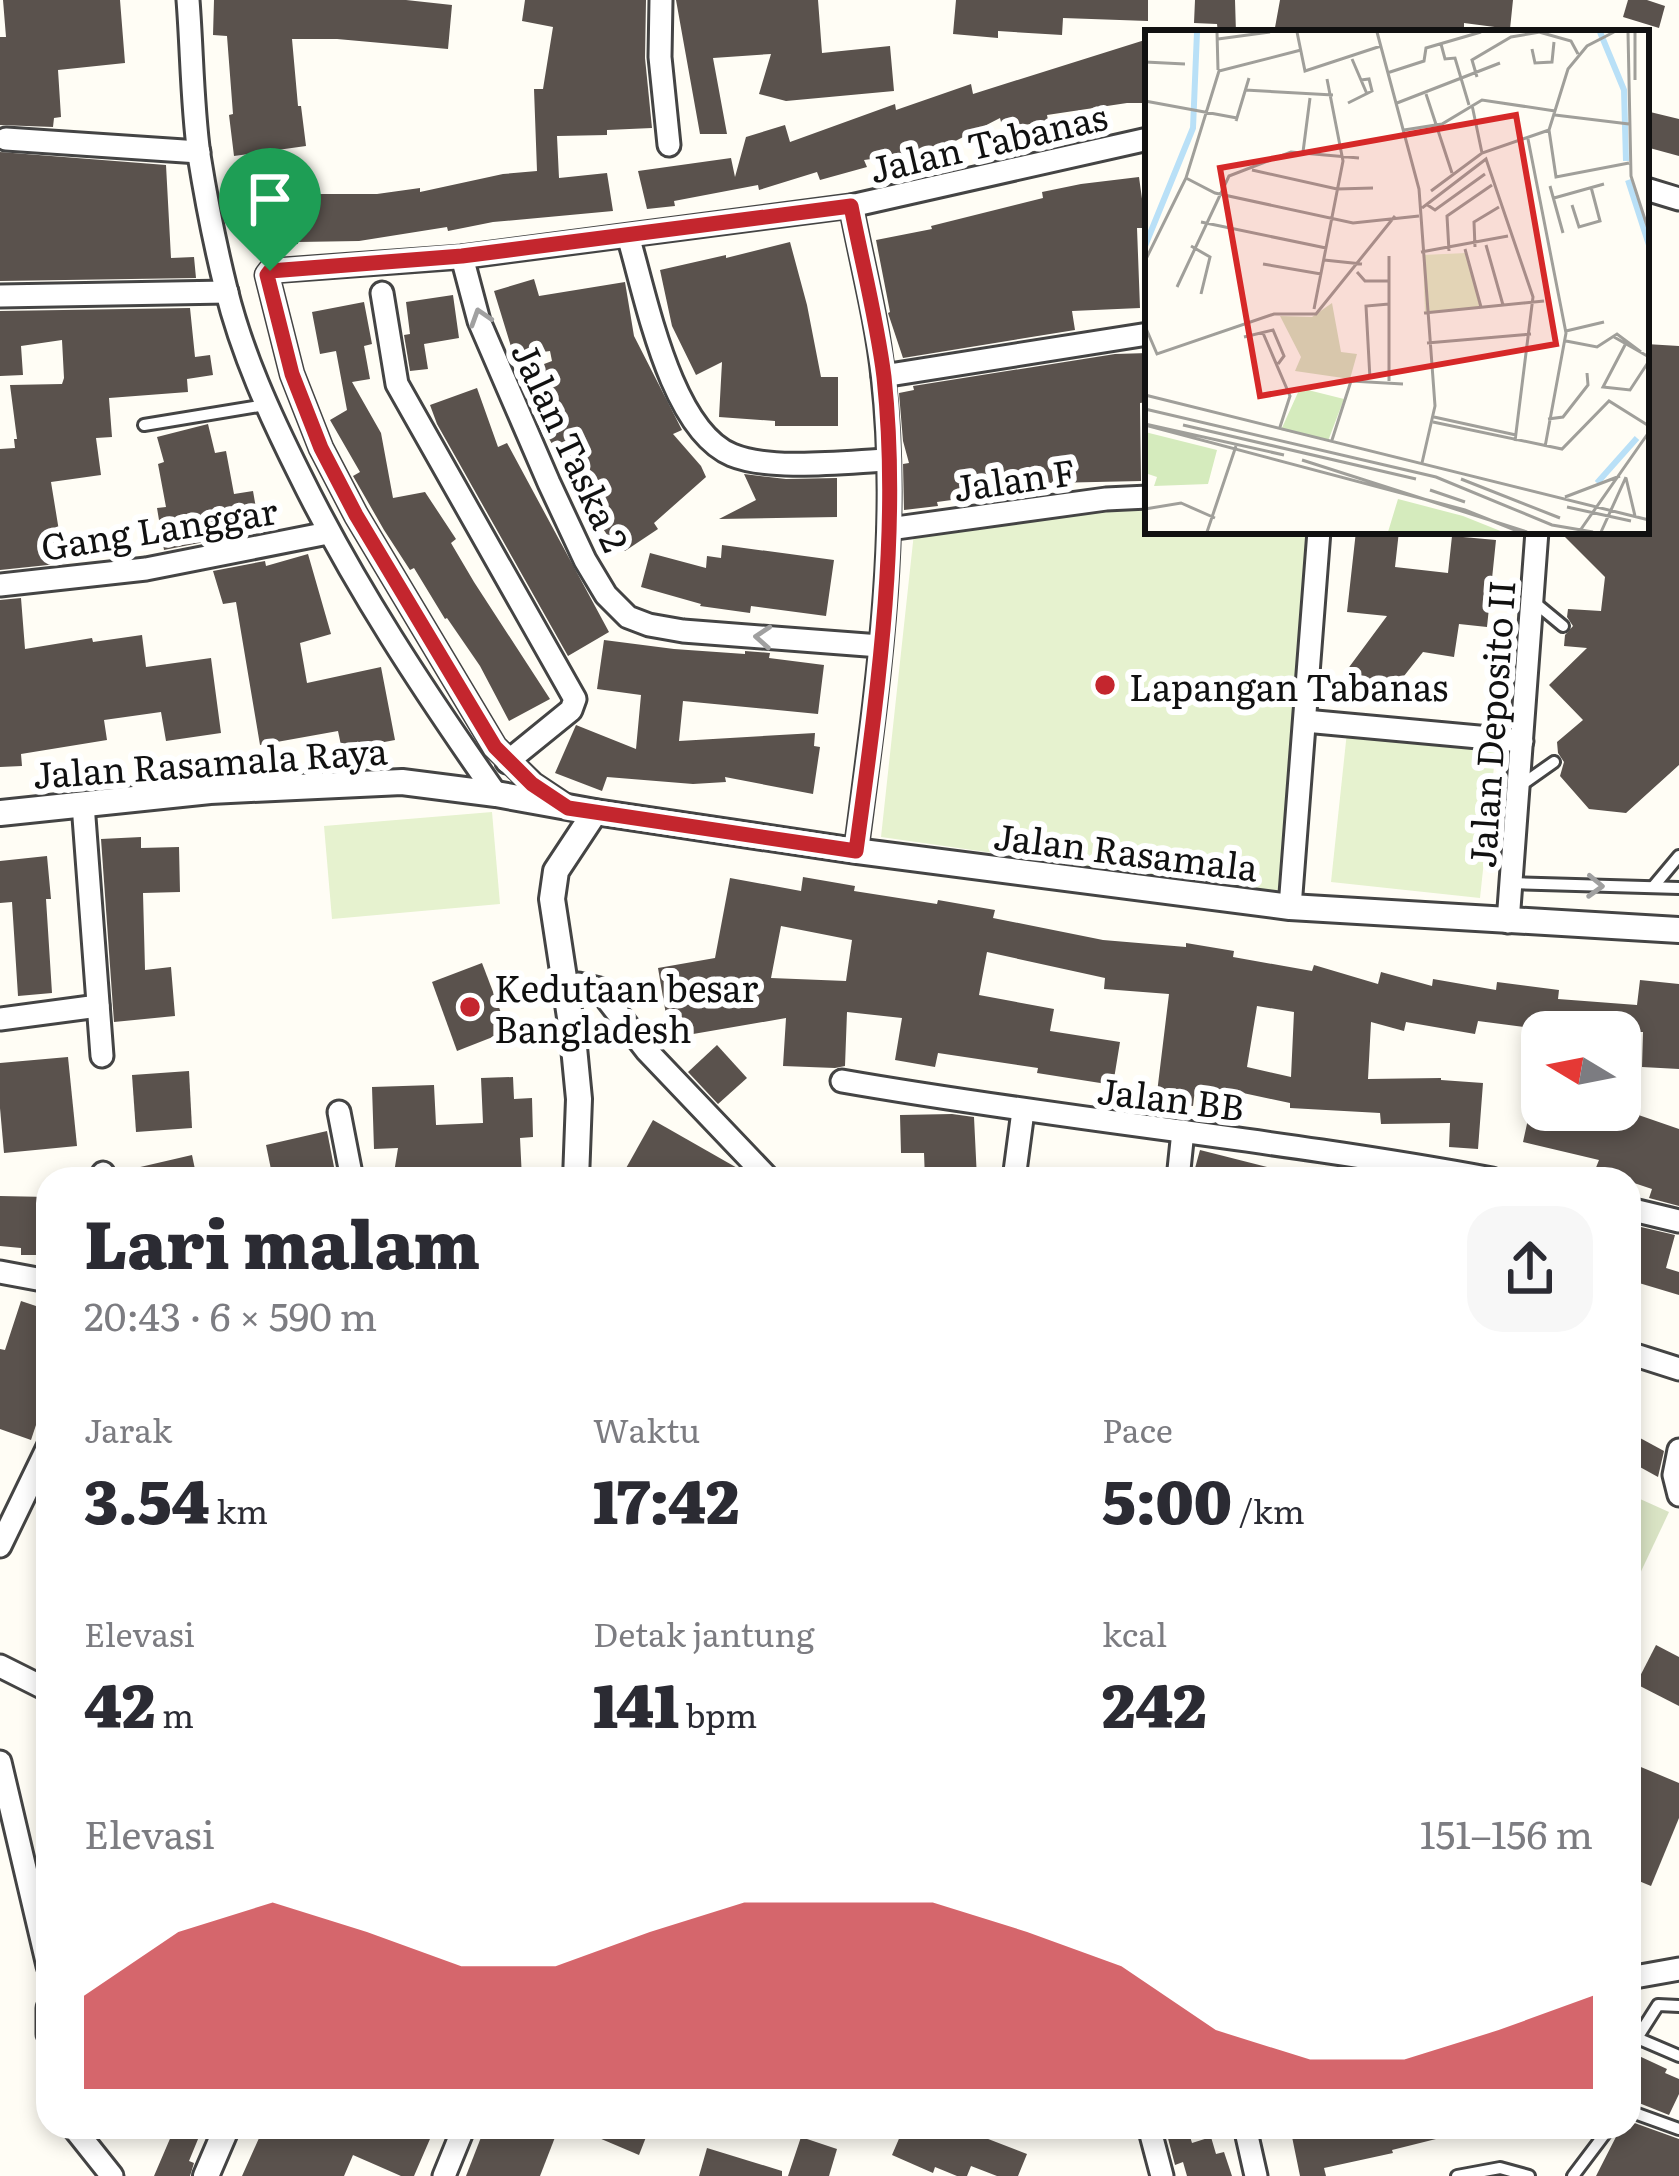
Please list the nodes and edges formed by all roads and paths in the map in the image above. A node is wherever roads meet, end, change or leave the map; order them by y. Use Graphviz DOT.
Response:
graph roads {
  1 [pos="188,0"];
  2 [pos="661,0"];
  3 [pos="5,139"];
  4 [pos="1145,140"];
  5 [pos="669,145"];
  6 [pos="199,152"];
  7 [pos="1649,190"];
  8 [pos="1679,199"];
  9 [pos="851,206"];
  10 [pos="628,236"];
  11 [pos="462,256"];
  12 [pos="227,292"];
  13 [pos="382,293"];
  14 [pos="0,296"];
  15 [pos="1145,334"];
  16 [pos="884,376"];
  17 [pos="266,405"];
  18 [pos="144,425"];
  19 [pos="888,460"];
  20 [pos="1145,496"];
  21 [pos="889,529"];
  22 [pos="328,532"];
  23 [pos="1319,534"];
  24 [pos="1537,534"];
  25 [pos="0,585"];
  26 [pos="1532,601"];
  27 [pos="1564,626"];
  28 [pos="880,646"];
  29 [pos="1305,721"];
  30 [pos="1522,740"];
  31 [pos="507,762"];
  32 [pos="1554,762"];
  33 [pos="1518,788"];
  34 [pos="496,794"];
  35 [pos="83,804"];
  36 [pos="568,808"];
  37 [pos="595,812"];
  38 [pos="0,813"];
  39 [pos="856,851"];
  40 [pos="1679,856"];
  41 [pos="1511,883"];
  42 [pos="1653,887"];
  43 [pos="1679,888"];
  44 [pos="1290,907"];
  45 [pos="1508,922"];
  46 [pos="1679,930"];
  47 [pos="565,988"];
  48 [pos="98,1006"];
  49 [pos="0,1019"];
  50 [pos="101,1056"];
  51 [pos="842,1081"];
  52 [pos="1023,1111"];
  53 [pos="339,1112"];
  54 [pos="1183,1131"];
  55 [pos="351,1167"];
  56 [pos="576,1167"];
  57 [pos="758,1167"];
  58 [pos="1016,1167"];
  59 [pos="1179,1167"];
  60 [pos="1429,1167"];
  61 [pos="1641,1212"];
  62 [pos="1679,1221"];
  63 [pos="0,1272"];
  64 [pos="36,1279"];
  65 [pos="1641,1357"];
  66 [pos="1679,1369"];
  67 [pos="1679,1450"];
  68 [pos="36,1472"];
  69 [pos="1679,1495"];
  70 [pos="0,1546"];
  71 [pos="0,1666"];
  72 [pos="36,1684"];
  73 [pos="0,1762"];
  74 [pos="36,1915"];
  75 [pos="1679,1969"];
  76 [pos="1641,1976"];
  77 [pos="1679,2006"];
  78 [pos="1641,2032"];
  79 [pos="1641,2040"];
  80 [pos="1679,2056"];
  81 [pos="1641,2114"];
  82 [pos="1679,2128"];
  83 [pos="83,2139"];
  84 [pos="222,2139"];
  85 [pos="459,2139"];
  86 [pos="1152,2139"];
  87 [pos="1248,2139"];
  88 [pos="1600,2139"];
  89 [pos="112,2176"];
  90 [pos="206,2176"];
  91 [pos="444,2176"];
  92 [pos="1162,2176"];
  93 [pos="1256,2176"];
  94 [pos="1457,2176"];
  95 [pos="1528,2176"];
  96 [pos="1568,2176"];
  1 -- 6 [label="street"];
  2 -- 5 [label="street"];
  3 -- 6 [label="street"];
  4 -- 9 [label="street, Jalan Tabanas"];
  6 -- 12 [label="street"];
  7 -- 8 [label="street"];
  9 -- 10 [label="street, Jalan Tabanas"];
  9 -- 16 [label="street"];
  10 -- 11 [label="street, Jalan Tabanas"];
  10 -- 19 [label="street"];
  28 -- 11 [label="street, Jalan Taska 2, one-way"];
  11 -- 31 [label="street, Jalan Tabanas"];
  12 -- 14 [label="street"];
  12 -- 17 [label="street"];
  13 -- 31 [label="street"];
  15 -- 16 [label="street"];
  16 -- 19 [label="street"];
  17 -- 18 [label="lane"];
  17 -- 22 [label="street"];
  19 -- 21 [label="street"];
  20 -- 21 [label="street, Jalan F"];
  21 -- 28 [label="street"];
  22 -- 25 [label="street, Gang Langgar"];
  22 -- 34 [label="street"];
  23 -- 29 [label="street"];
  24 -- 26 [label="street, Jalan Deposito II"];
  26 -- 27 [label="lane"];
  26 -- 30 [label="street, Jalan Deposito II"];
  28 -- 39 [label="street"];
  29 -- 30 [label="street"];
  29 -- 44 [label="street"];
  30 -- 33 [label="street, Jalan Deposito II"];
  31 -- 36 [label="street"];
  32 -- 33 [label="lane"];
  33 -- 41 [label="street, Jalan Deposito II"];
  34 -- 35 [label="street, Jalan Rasamala Raya"];
  34 -- 36 [label="street, Jalan Rasamala Raya"];
  35 -- 38 [label="street, Jalan Rasamala Raya"];
  35 -- 48 [label="street"];
  36 -- 37 [label="street, Jalan Rasamala"];
  37 -- 39 [label="street, Jalan Rasamala"];
  37 -- 47 [label="street"];
  39 -- 44 [label="street, Jalan Rasamala"];
  40 -- 42 [label="lane"];
  41 -- 42 [label="lane, one-way"];
  41 -- 45 [label="street, Jalan Deposito II"];
  42 -- 43 [label="lane"];
  44 -- 45 [label="street, Jalan Rasamala"];
  45 -- 46 [label="street, Jalan Rasamala"];
  47 -- 56 [label="street"];
  47 -- 57 [label="street"];
  48 -- 49 [label="street"];
  48 -- 50 [label="street"];
  51 -- 52 [label="street, Jalan BB"];
  52 -- 54 [label="street, Jalan BB"];
  52 -- 58 [label="street"];
  53 -- 55 [label="street"];
  54 -- 59 [label="street"];
  54 -- 60 [label="street, Jalan BB"];
  61 -- 62 [label="street"];
  63 -- 64 [label="street"];
  65 -- 66 [label="street"];
  67 -- 69 [label="street"];
  68 -- 70 [label="street"];
  71 -- 72 [label="street"];
  73 -- 74 [label="street"];
  75 -- 76 [label="street"];
  77 -- 78 [label="lane"];
  79 -- 80 [label="lane"];
  81 -- 82 [label="lane"];
  83 -- 89 [label="street"];
  84 -- 90 [label="street"];
  85 -- 91 [label="street"];
  86 -- 92 [label="street"];
  87 -- 93 [label="street"];
  88 -- 96 [label="lane"];
  94 -- 95 [label="lane"];
}
